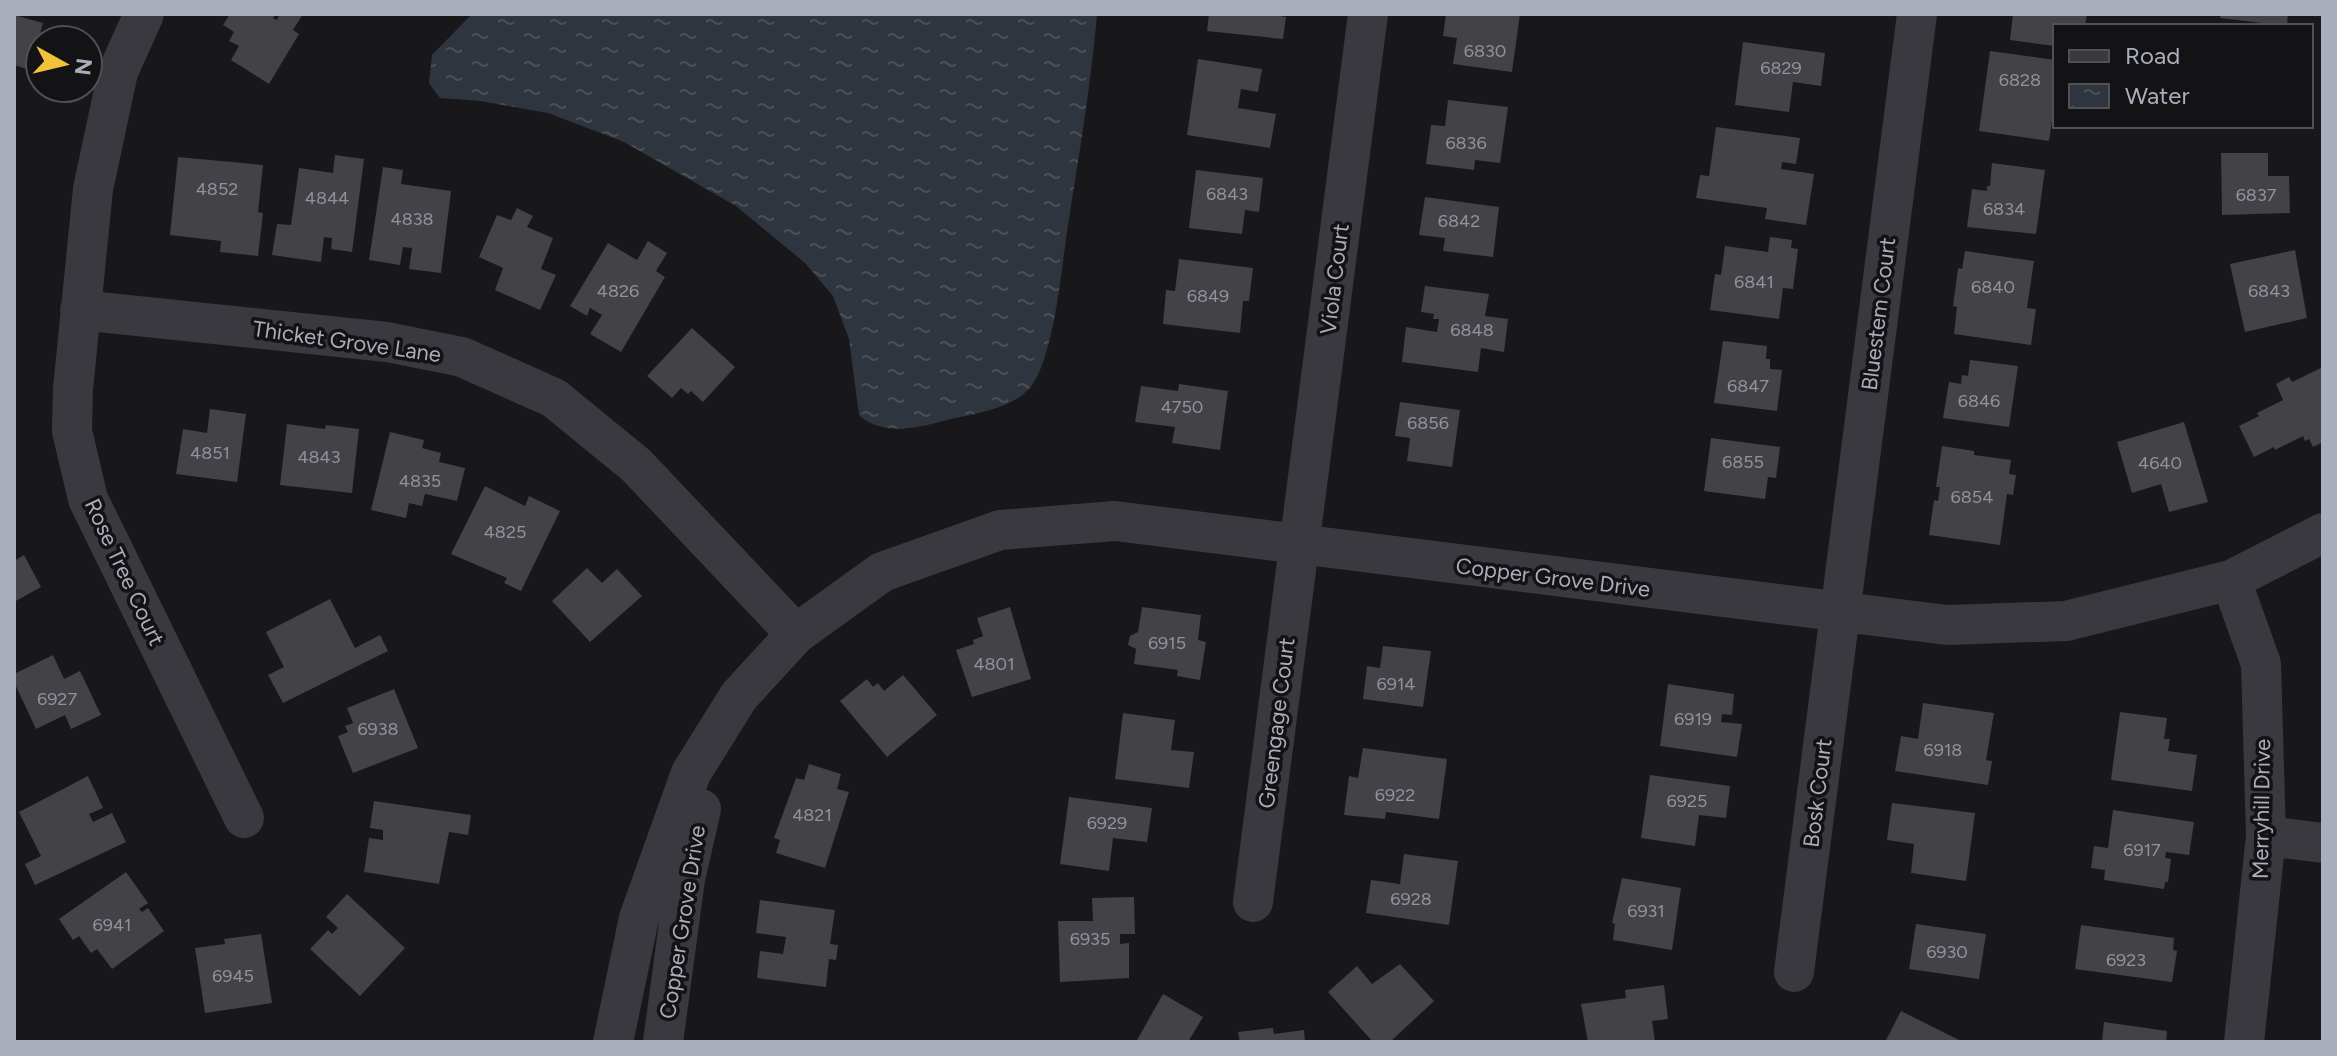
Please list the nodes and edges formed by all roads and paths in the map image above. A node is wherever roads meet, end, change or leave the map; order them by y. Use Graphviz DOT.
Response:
graph roads {
  1 [pos="144,14"];
  2 [pos="1368,14"];
  3 [pos="1917,14"];
  4 [pos="80,310"];
  5 [pos="2323,533"];
  6 [pos="1300,544"];
  7 [pos="2231,580"];
  8 [pos="1840,614"];
  9 [pos="796,634"];
  10 [pos="244,818"];
  11 [pos="2266,836"];
  12 [pos="2323,843"];
  13 [pos="1253,902"];
  14 [pos="1794,972"];
  15 [pos="613,1042"];
  16 [pos="663,1042"];
  17 [pos="2244,1042"];
  1 -- 4 [label="street, Rose Tree Court"];
  2 -- 6 [label="street, Viola Court"];
  3 -- 8 [label="street, Bluestem Court"];
  4 -- 9 [label="street, Thicket Grove Lane"];
  4 -- 10 [label="street, Rose Tree Court"];
  5 -- 7 [label="street, Copper Grove Drive"];
  6 -- 8 [label="street, Copper Grove Drive"];
  6 -- 9 [label="street, Copper Grove Drive"];
  6 -- 13 [label="street, Greengage Court"];
  7 -- 8 [label="street, Copper Grove Drive"];
  7 -- 11 [label="street, Merryhill Drive"];
  8 -- 14 [label="street, Bosk Court"];
  9 -- 15 [label="street, Copper Grove Drive"];
  9 -- 16 [label="street, Copper Grove Drive"];
  11 -- 12 [label="street"];
  11 -- 17 [label="street, Merryhill Drive"];
}
